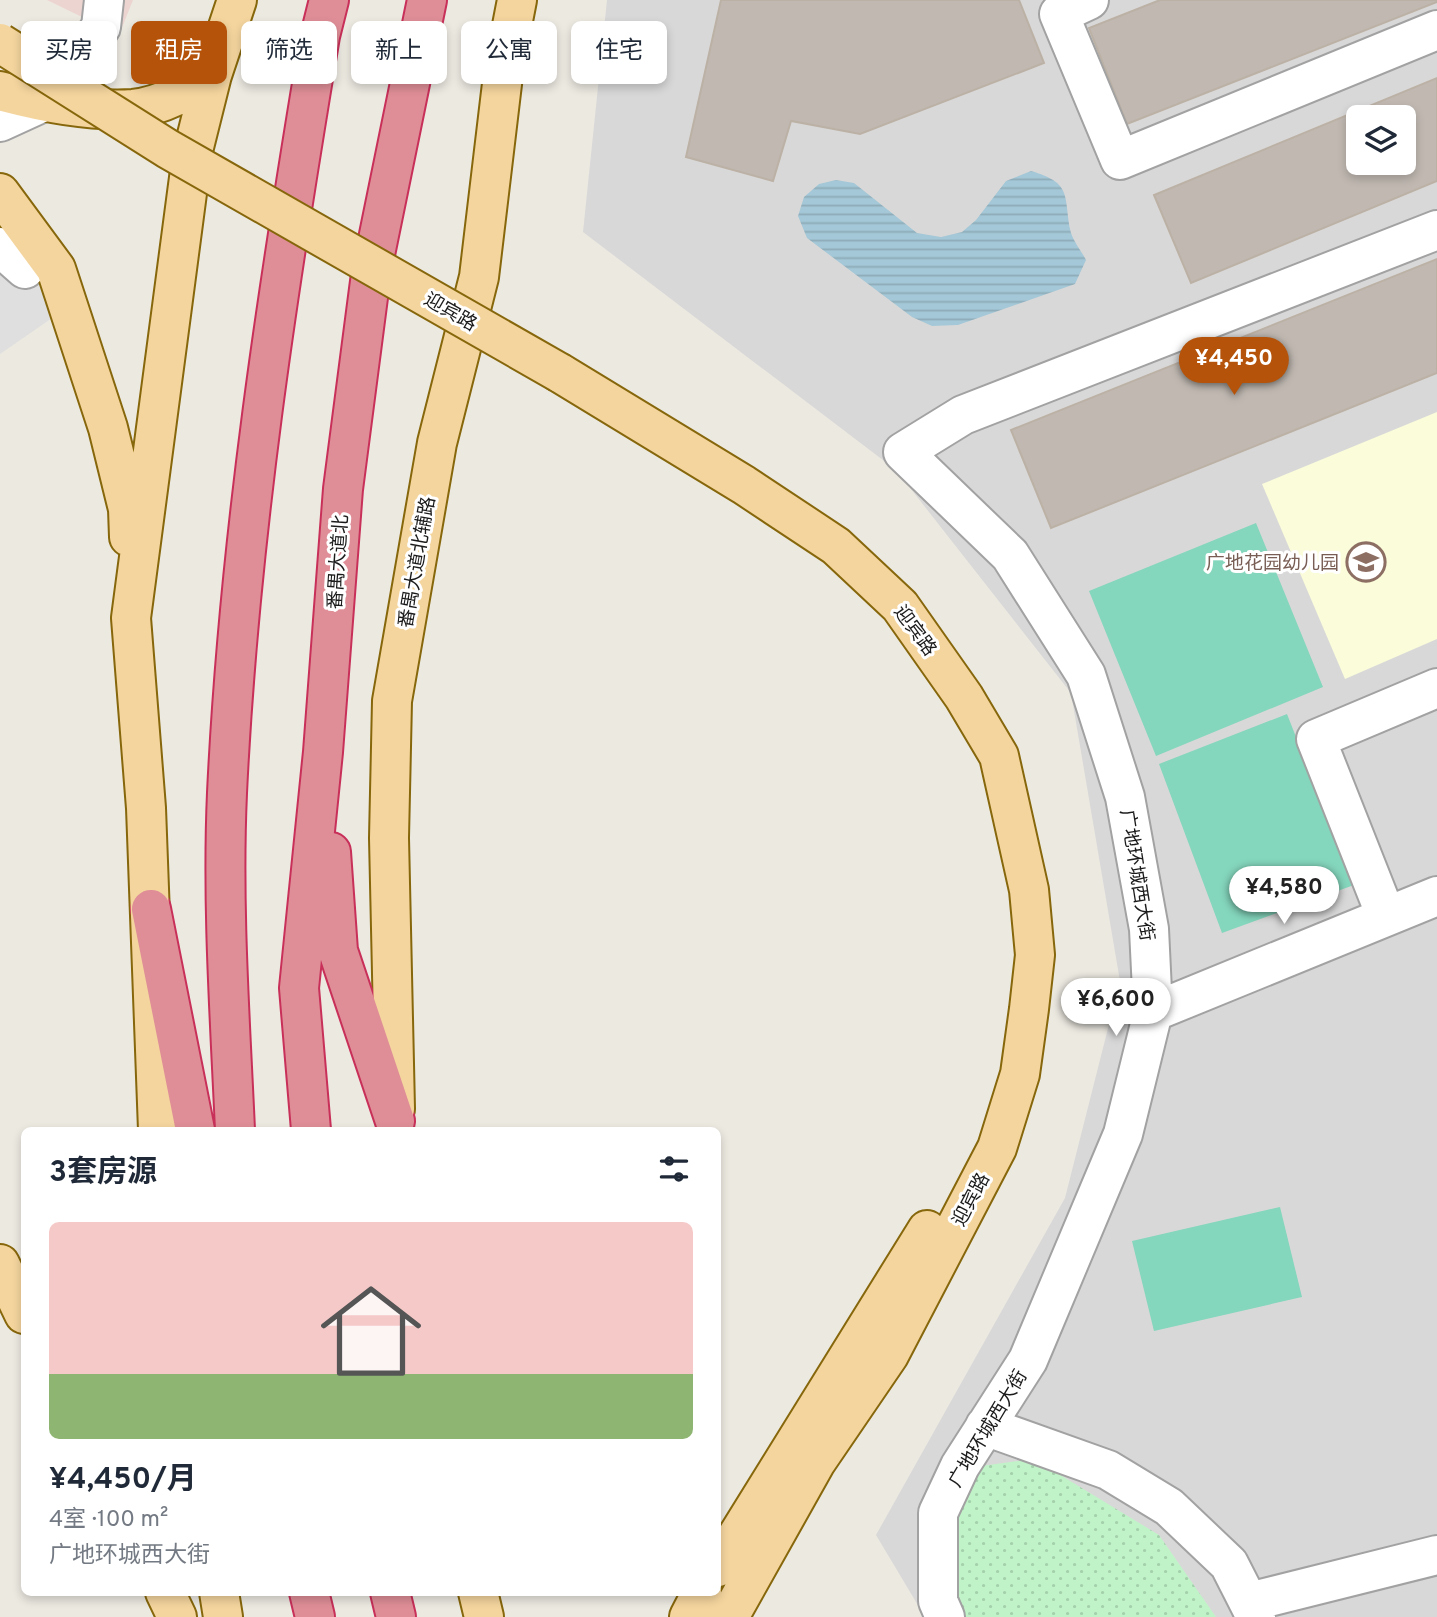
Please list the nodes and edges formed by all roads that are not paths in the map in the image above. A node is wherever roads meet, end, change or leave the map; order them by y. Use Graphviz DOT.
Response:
graph roads {
  1 [pos="104,0"];
  2 [pos="237,0"];
  3 [pos="329,0"];
  4 [pos="427,0"];
  5 [pos="517,0"];
  6 [pos="1089,0"];
  7 [pos="227,30"];
  8 [pos="1437,30"];
  9 [pos="0,43"];
  10 [pos="198,84"];
  11 [pos="210,84"];
  12 [pos="0,91"];
  13 [pos="48,100"];
  14 [pos="0,122"];
  15 [pos="0,193"];
  16 [pos="1437,230"];
  17 [pos="131,618"];
  18 [pos="1437,688"];
  19 [pos="323,752"];
  20 [pos="1437,896"];
  21 [pos="151,909"];
  22 [pos="1386,916"];
  23 [pos="1029,1009"];
  24 [pos="1153,1012"];
  25 [pos="396,1126"];
  26 [pos="158,1127"];
  27 [pos="194,1127"];
  28 [pos="235,1127"];
  29 [pos="311,1127"];
  30 [pos="0,1265"];
  31 [pos="21,1308"];
  32 [pos="985,1426"];
  33 [pos="1437,1555"];
  34 [pos="721,1562"];
  35 [pos="167,1596"];
  36 [pos="220,1596"];
  37 [pos="310,1596"];
  38 [pos="391,1596"];
  39 [pos="479,1596"];
  40 [pos="700,1596"];
  41 [pos="1252,1610"];
  42 [pos="177,1617"];
  43 [pos="223,1617"];
  44 [pos="315,1617"];
  45 [pos="396,1617"];
  46 [pos="484,1617"];
  47 [pos="689,1617"];
  48 [pos="729,1617"];
  49 [pos="945,1617"];
  1 -- 13 [label="street"];
  2 -- 7 [label="main road"];
  3 -- 28 [label="highway"];
  4 -- 19 [label="highway, 番禺大道北"];
  5 -- 25 [label="main road, 番禺大道北辅路"];
  6 -- 8 [label="street"];
  9 -- 23 [label="main road, 迎宾路, bridge"];
  10 -- 13 [label="main road"];
  11 -- 17 [label="main road"];
  12 -- 13 [label="main road"];
  13 -- 14 [label="street"];
  15 -- 17 [label="main road"];
  16 -- 24 [label="street, 广地环城西大街"];
  17 -- 21 [label="main road"];
  18 -- 22 [label="street"];
  19 -- 25 [label="highway"];
  19 -- 29 [label="highway, 番禺大道北"];
  20 -- 22 [label="street"];
  21 -- 26 [label="main road"];
  21 -- 27 [label="highway"];
  22 -- 24 [label="street"];
  23 -- 34 [label="main road"];
  23 -- 48 [label="main road, 迎宾路"];
  24 -- 32 [label="street, 广地环城西大街"];
  30 -- 31 [label="main road"];
  32 -- 41 [label="street"];
  32 -- 49 [label="street, 广地环城西大街"];
  33 -- 41 [label="street"];
  35 -- 42 [label="main road"];
  36 -- 43 [label="main road"];
  37 -- 44 [label="highway"];
  38 -- 45 [label="highway"];
  39 -- 46 [label="main road"];
  40 -- 47 [label="main road"];
}
